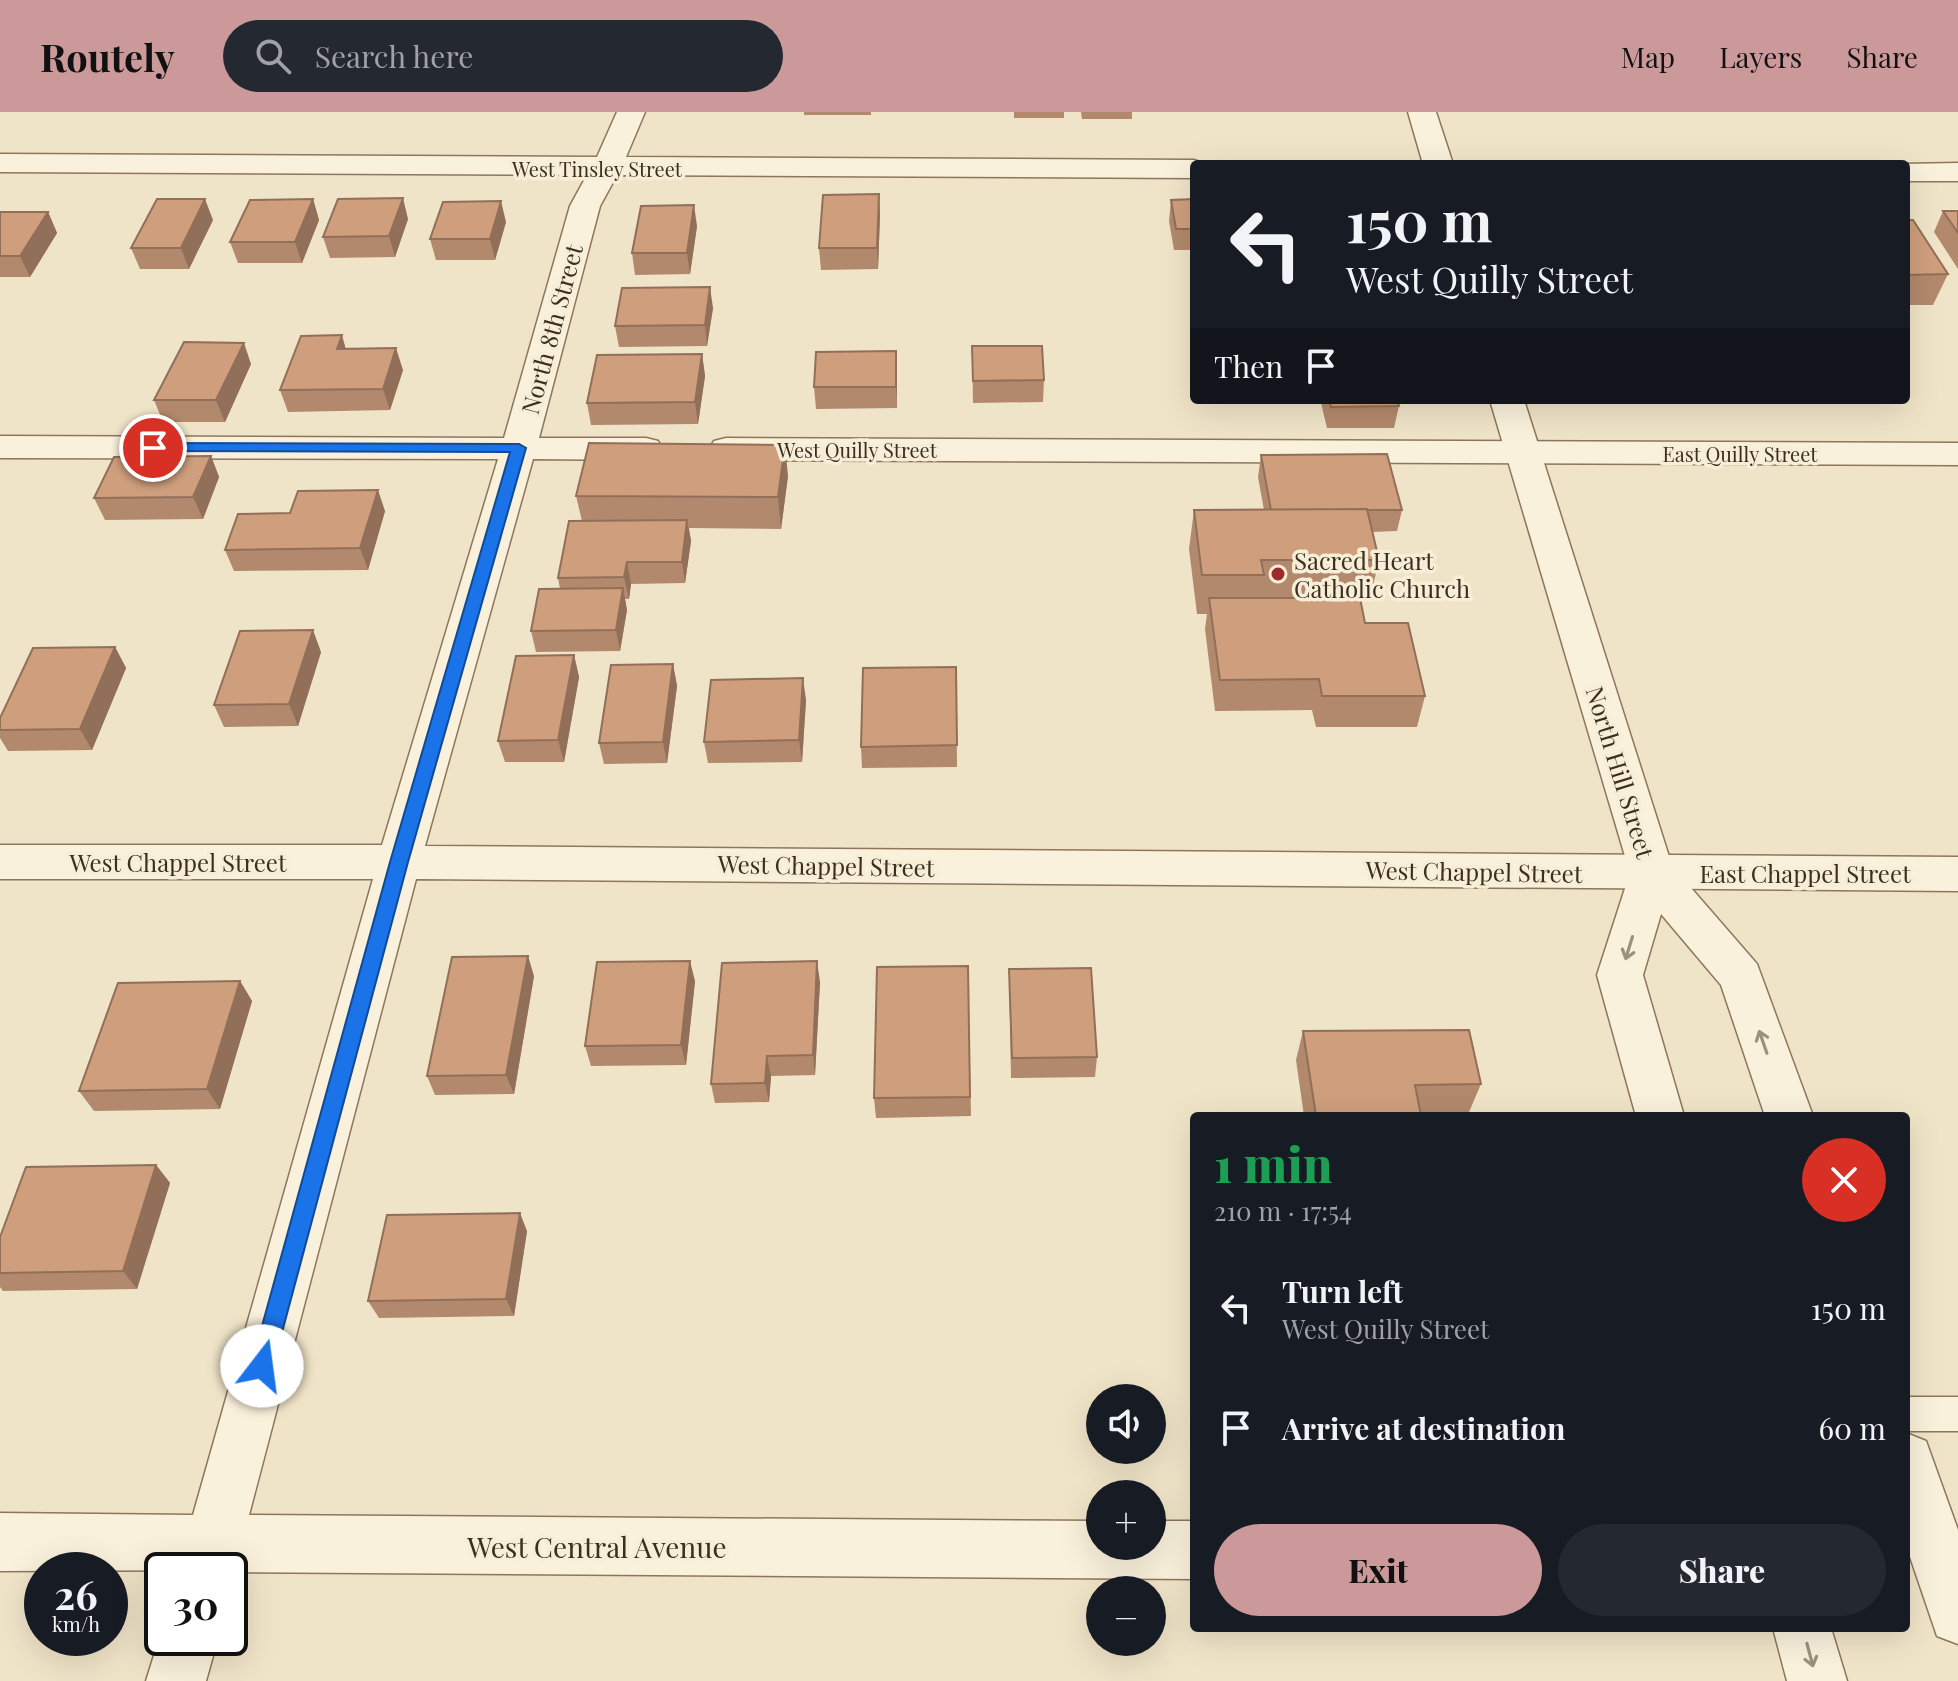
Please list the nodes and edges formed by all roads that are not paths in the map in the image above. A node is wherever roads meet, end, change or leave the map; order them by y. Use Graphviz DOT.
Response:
graph roads {
  1 [pos="631,112"];
  2 [pos="1422,112"];
  3 [pos="1437,160"];
  4 [pos="0,163"];
  5 [pos="603,168"];
  6 [pos="1190,169"];
  7 [pos="1910,172"];
  8 [pos="1958,172"];
  9 [pos="1508,404"];
  10 [pos="0,447"];
  11 [pos="519,448"];
  12 [pos="1522,452"];
  13 [pos="1958,454"];
  14 [pos="0,862"];
  15 [pos="399,862"];
  16 [pos="1652,873"];
  17 [pos="1958,874"];
  18 [pos="1659,1112"];
  19 [pos="1788,1112"];
  20 [pos="1910,1414"];
  21 [pos="1958,1414"];
  22 [pos="1910,1474"];
  23 [pos="0,1542"];
  24 [pos="1190,1550"];
  25 [pos="144,1552"];
  26 [pos="211,1552"];
  27 [pos="1934,1556"];
  28 [pos="248,1557"];
  29 [pos="1958,1615"];
  30 [pos="1803,1632"];
  31 [pos="183,1656"];
  32 [pos="176,1681"];
  33 [pos="1817,1681"];
  1 -- 5 [label="street, North 8th Street"];
  2 -- 3 [label="street"];
  4 -- 5 [label="street, West Tinsley Street"];
  5 -- 6 [label="street, West Tinsley Street"];
  5 -- 11 [label="street, North 8th Street"];
  7 -- 8 [label="street"];
  9 -- 12 [label="street, North Hill Street"];
  10 -- 11 [label="street, West Quilly Street"];
  11 -- 12 [label="street, West Quilly Street"];
  11 -- 15 [label="street, North 8th Street"];
  12 -- 13 [label="street, East Quilly Street"];
  12 -- 16 [label="street, North Hill Street"];
  14 -- 15 [label="street, West Chappel Street"];
  15 -- 16 [label="street, West Chappel Street"];
  15 -- 26 [label="street, North 8th Street"];
  16 -- 17 [label="street, East Chappel Street"];
  16 -- 18 [label="street, one-way"];
  19 -- 16 [label="street, North Hill Street, one-way"];
  20 -- 21 [label="lane"];
  22 -- 27 [label="street"];
  23 -- 25 [label="street, West Central Avenue"];
  24 -- 28 [label="street, West Central Avenue"];
  27 -- 29 [label="street"];
  30 -- 33 [label="street, one-way"];
  31 -- 32 [label="street"];
}
